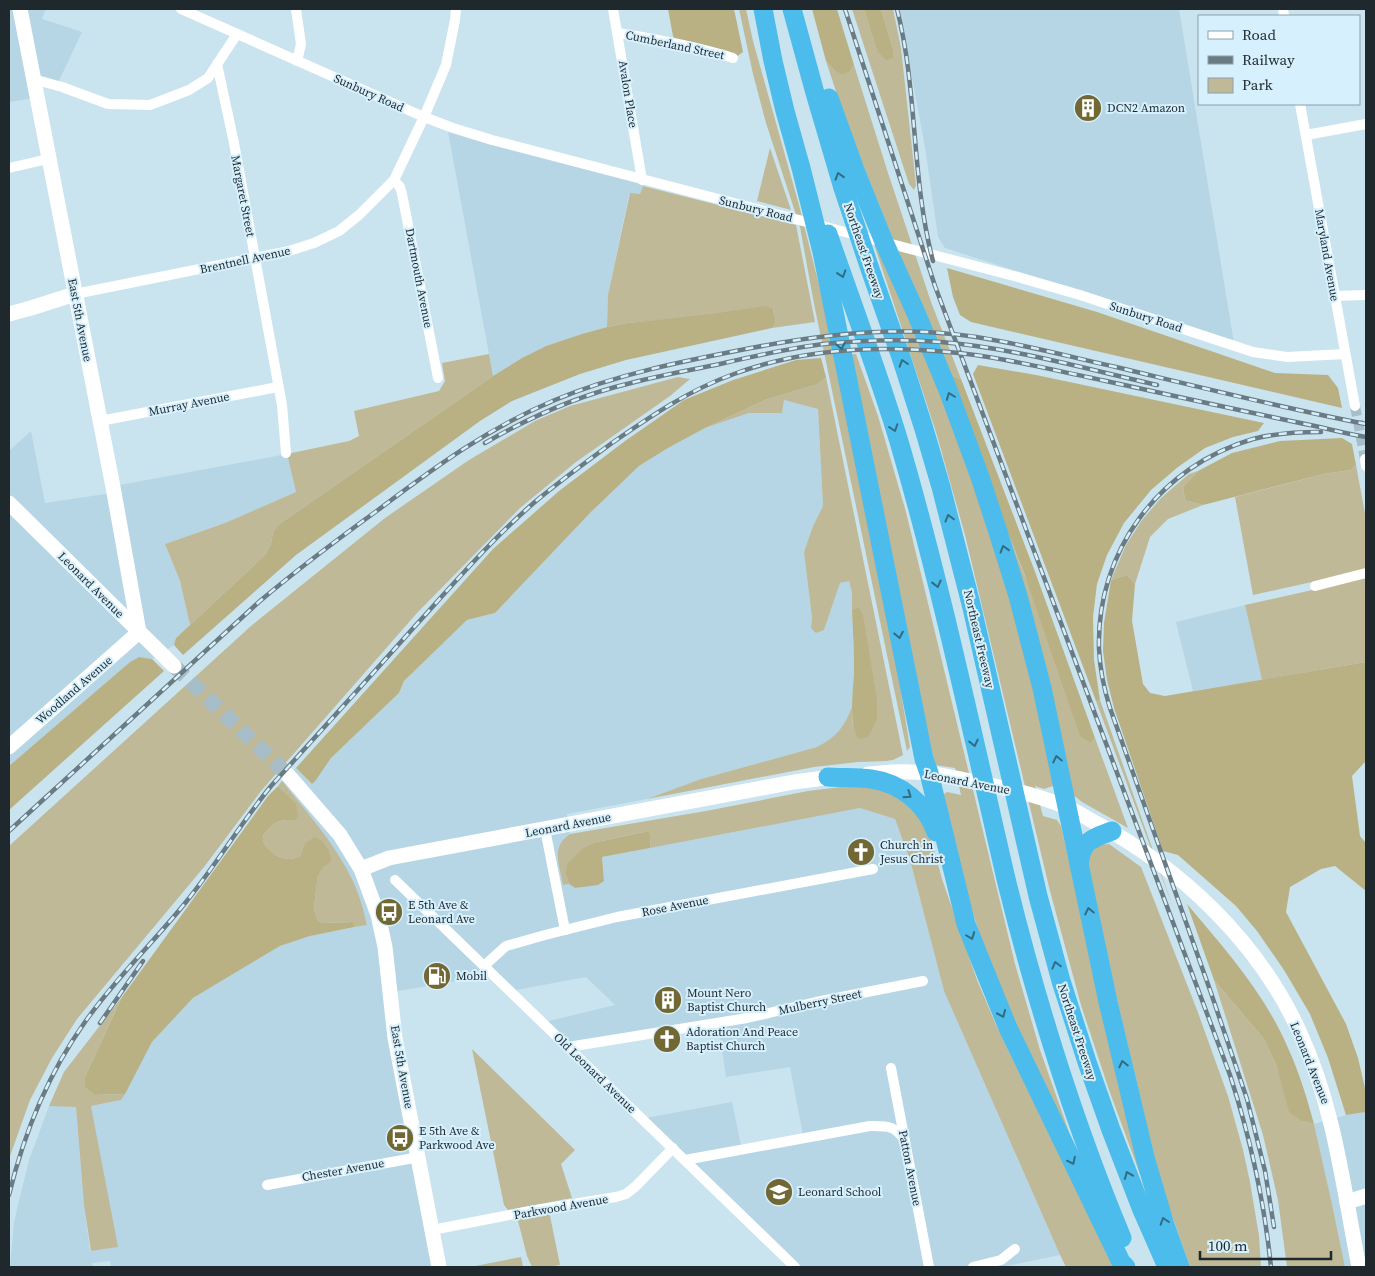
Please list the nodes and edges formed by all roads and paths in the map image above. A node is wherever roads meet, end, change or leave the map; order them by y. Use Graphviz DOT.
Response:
graph roads {
  1 [pos="20,9"];
  2 [pos="181,9"];
  3 [pos="296,9"];
  4 [pos="456,9"];
  5 [pos="614,9"];
  6 [pos="764,9"];
  7 [pos="792,9"];
  8 [pos="618,33"];
  9 [pos="237,34"];
  10 [pos="802,44"];
  11 [pos="732,58"];
  12 [pos="297,61"];
  13 [pos="217,64"];
  14 [pos="33,78"];
  15 [pos="1300,105"];
  16 [pos="424,117"];
  17 [pos="1366,124"];
  18 [pos="1306,135"];
  19 [pos="48,159"];
  20 [pos="9,168"];
  21 [pos="394,180"];
  22 [pos="642,180"];
  23 [pos="255,258"];
  24 [pos="75,294"];
  25 [pos="1366,295"];
  26 [pos="1335,296"];
  27 [pos="9,314"];
  28 [pos="1345,354"];
  29 [pos="438,378"];
  30 [pos="278,387"];
  31 [pos="1355,406"];
  32 [pos="100,421"];
  33 [pos="286,453"];
  34 [pos="9,504"];
  35 [pos="1366,573"];
  36 [pos="1315,586"];
  37 [pos="139,632"];
  38 [pos="174,666"];
  39 [pos="9,747"];
  40 [pos="930,773"];
  41 [pos="288,775"];
  42 [pos="828,778"];
  43 [pos="1067,807"];
  44 [pos="545,829"];
  45 [pos="1112,831"];
  46 [pos="1079,865"];
  47 [pos="361,869"];
  48 [pos="873,869"];
  49 [pos="395,880"];
  50 [pos="961,902"];
  51 [pos="564,930"];
  52 [pos="485,965"];
  53 [pos="923,981"];
  54 [pos="568,1047"];
  55 [pos="891,1068"];
  56 [pos="905,1141"];
  57 [pos="673,1148"];
  58 [pos="419,1157"];
  59 [pos="685,1160"];
  60 [pos="267,1185"];
  61 [pos="1366,1196"];
  62 [pos="1348,1202"];
  63 [pos="432,1230"];
  64 [pos="1015,1249"];
  65 [pos="439,1267"];
  66 [pos="795,1267"];
  67 [pos="929,1267"];
  68 [pos="973,1267"];
  69 [pos="1126,1267"];
  70 [pos="1135,1267"];
  71 [pos="1167,1267"];
  72 [pos="1180,1267"];
  73 [pos="1359,1267"];
  1 -- 14 [label="main road, East 5th Avenue"];
  2 -- 9 [label="street, Sunbury Road"];
  3 -- 12 [label="street"];
  4 -- 16 [label="street"];
  5 -- 8 [label="street, Avalon Place"];
  6 -- 40 [label="highway, one-way"];
  6 -- 70 [label="highway, one-way"];
  7 -- 10 [label="highway, Northeast Freeway"];
  8 -- 11 [label="street, Cumberland Street"];
  8 -- 22 [label="street, Avalon Place"];
  9 -- 12 [label="street, Sunbury Road"];
  9 -- 13 [label="street"];
  43 -- 10 [label="highway, one-way"];
  71 -- 10 [label="highway, Northeast Freeway, one-way"];
  12 -- 16 [label="street, Sunbury Road"];
  13 -- 14 [label="street"];
  13 -- 23 [label="street, Margaret Street"];
  14 -- 19 [label="main road, East 5th Avenue"];
  15 -- 18 [label="street, Maryland Avenue"];
  16 -- 21 [label="street, Brentnell Avenue"];
  16 -- 22 [label="street, Sunbury Road"];
  17 -- 18 [label="street"];
  18 -- 26 [label="street, Maryland Avenue"];
  19 -- 20 [label="street"];
  19 -- 24 [label="main road, East 5th Avenue"];
  21 -- 23 [label="street, Brentnell Avenue"];
  21 -- 29 [label="street, Dartmouth Avenue"];
  22 -- 28 [label="street, Sunbury Road"];
  23 -- 24 [label="street, Brentnell Avenue"];
  23 -- 30 [label="street, Margaret Street"];
  24 -- 27 [label="main road, Brentnell Avenue"];
  24 -- 32 [label="main road, East 5th Avenue"];
  25 -- 26 [label="street"];
  26 -- 28 [label="street, Maryland Avenue"];
  28 -- 31 [label="street, Maryland Avenue"];
  30 -- 32 [label="street, Murray Avenue"];
  30 -- 33 [label="street, Margaret Street"];
  32 -- 37 [label="main road, East 5th Avenue"];
  34 -- 37 [label="main road, Leonard Avenue"];
  35 -- 36 [label="street"];
  37 -- 38 [label="main road, Leonard Avenue"];
  37 -- 39 [label="main road, Woodland Avenue"];
  40 -- 42 [label="main road, Leonard Avenue"];
  40 -- 43 [label="main road, Leonard Avenue"];
  40 -- 50 [label="highway"];
  41 -- 47 [label="main road"];
  42 -- 44 [label="main road, Leonard Avenue"];
  42 -- 50 [label="highway, one-way"];
  43 -- 45 [label="main road, Leonard Avenue"];
  43 -- 46 [label="highway"];
  44 -- 47 [label="main road, Leonard Avenue"];
  44 -- 51 [label="street"];
  45 -- 46 [label="highway"];
  45 -- 62 [label="main road, Leonard Avenue"];
  72 -- 46 [label="highway, one-way"];
  47 -- 58 [label="main road, East 5th Avenue"];
  48 -- 51 [label="street, Rose Avenue"];
  49 -- 52 [label="street, Old Leonard Avenue"];
  50 -- 69 [label="highway, one-way"];
  51 -- 52 [label="street, Rose Avenue"];
  52 -- 54 [label="street, Old Leonard Avenue"];
  53 -- 54 [label="street, Mulberry Street"];
  54 -- 57 [label="street, Old Leonard Avenue"];
  55 -- 56 [label="street, Patton Avenue"];
  56 -- 59 [label="street"];
  56 -- 67 [label="street, Patton Avenue"];
  57 -- 59 [label="street, Old Leonard Avenue"];
  57 -- 63 [label="street, Parkwood Avenue"];
  58 -- 60 [label="street, Chester Avenue"];
  58 -- 63 [label="main road, East 5th Avenue"];
  59 -- 66 [label="street, Old Leonard Avenue"];
  61 -- 62 [label="main road"];
  62 -- 73 [label="main road, Leonard Avenue"];
  63 -- 65 [label="main road, East 5th Avenue"];
  64 -- 68 [label="street"];
}
